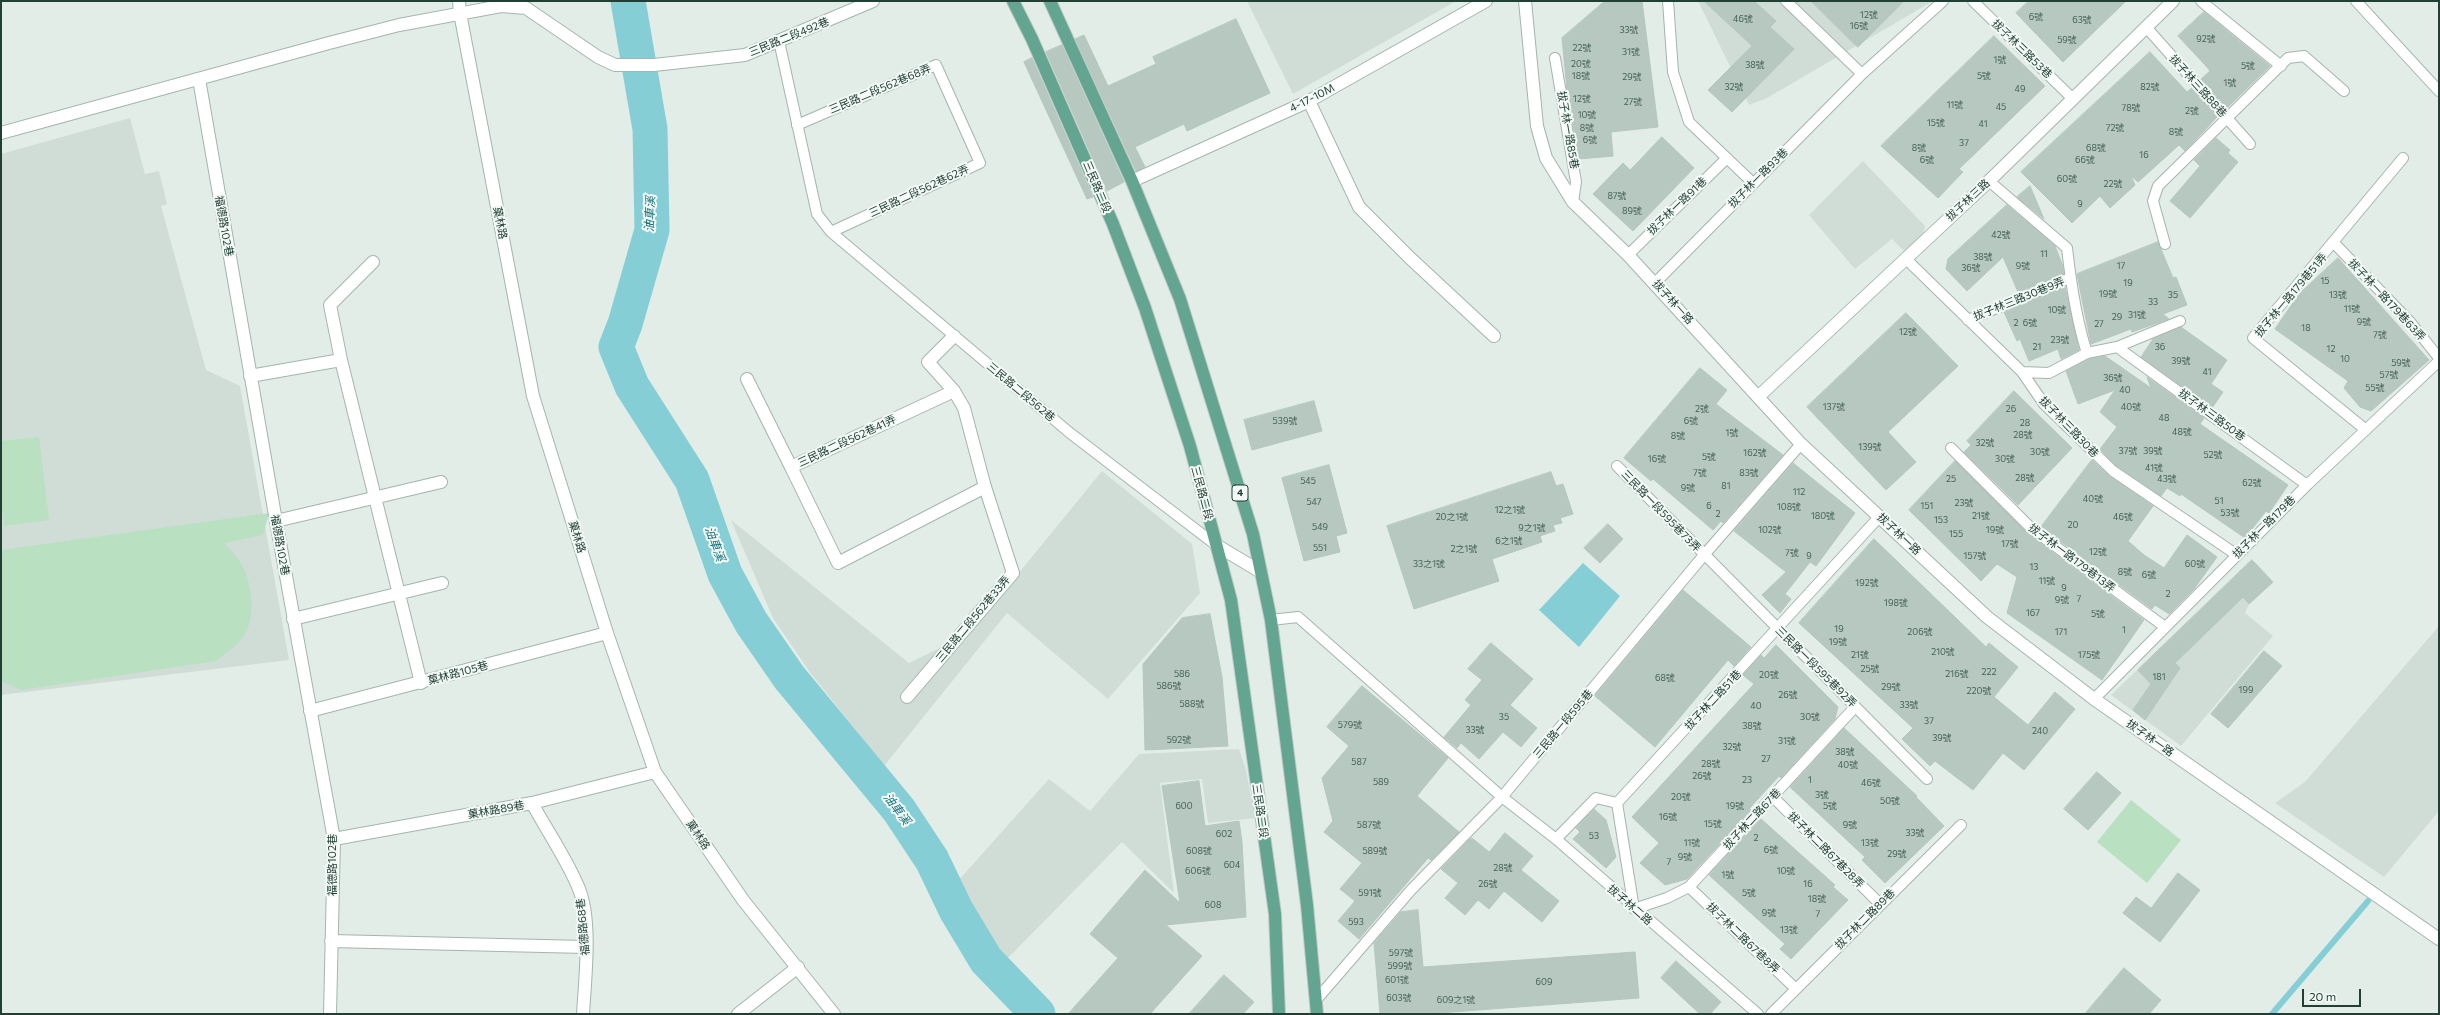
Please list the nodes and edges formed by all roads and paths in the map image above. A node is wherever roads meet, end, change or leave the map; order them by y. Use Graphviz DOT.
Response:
graph roads {
  1 [pos="459,1"];
  2 [pos="873,1"];
  3 [pos="1013,1"];
  4 [pos="1050,1"];
  5 [pos="1486,1"];
  6 [pos="1525,1"];
  7 [pos="1668,1"];
  8 [pos="1786,1"];
  9 [pos="1943,1"];
  10 [pos="1973,1"];
  11 [pos="2173,1"];
  12 [pos="2201,1"];
  13 [pos="2356,1"];
  14 [pos="460,13"];
  15 [pos="2146,27"];
  16 [pos="779,42"];
  17 [pos="1555,58"];
  18 [pos="2281,66"];
  19 [pos="1862,74"];
  20 [pos="199,79"];
  21 [pos="2344,91"];
  22 [pos="2439,91"];
  23 [pos="2072,98"];
  24 [pos="1309,101"];
  25 [pos="958,114"];
  26 [pos="2228,119"];
  27 [pos="797,125"];
  28 [pos="1,133"];
  29 [pos="2250,144"];
  30 [pos="1727,158"];
  31 [pos="2403,158"];
  32 [pos="1132,181"];
  33 [pos="1989,181"];
  34 [pos="1753,183"];
  35 [pos="1573,202"];
  36 [pos="831,232"];
  37 [pos="2334,243"];
  38 [pos="2165,244"];
  39 [pos="1628,254"];
  40 [pos="1906,259"];
  41 [pos="373,262"];
  42 [pos="2070,278"];
  43 [pos="1655,283"];
  44 [pos="1968,320"];
  45 [pos="2180,321"];
  46 [pos="954,336"];
  47 [pos="1494,336"];
  48 [pos="2117,347"];
  49 [pos="2087,353"];
  50 [pos="2439,359"];
  51 [pos="341,360"];
  52 [pos="2022,372"];
  53 [pos="250,376"];
  54 [pos="747,379"];
  55 [pos="954,391"];
  56 [pos="1759,396"];
  57 [pos="2366,430"];
  58 [pos="1801,444"];
  59 [pos="1951,448"];
  60 [pos="1617,466"];
  61 [pos="791,467"];
  62 [pos="441,482"];
  63 [pos="2307,485"];
  64 [pos="985,487"];
  65 [pos="375,498"];
  66 [pos="1880,516"];
  67 [pos="276,521"];
  68 [pos="1216,545"];
  69 [pos="1704,555"];
  70 [pos="2237,555"];
  71 [pos="1261,572"];
  72 [pos="442,583"];
  73 [pos="398,594"];
  74 [pos="293,619"];
  75 [pos="1271,620"];
  76 [pos="2165,627"];
  77 [pos="1778,629"];
  78 [pos="607,633"];
  79 [pos="421,683"];
  80 [pos="907,697"];
  81 [pos="2094,699"];
  82 [pos="1855,707"];
  83 [pos="310,711"];
  84 [pos="655,772"];
  85 [pos="1927,779"];
  86 [pos="1502,797"];
  87 [pos="1773,797"];
  88 [pos="532,803"];
  89 [pos="1617,803"];
  90 [pos="1961,826"];
  91 [pos="334,839"];
  92 [pos="1556,839"];
  93 [pos="1689,887"];
  94 [pos="1880,904"];
  95 [pos="1634,909"];
  96 [pos="2439,939"];
  97 [pos="331,941"];
  98 [pos="586,947"];
  99 [pos="798,968"];
  100 [pos="1796,989"];
  101 [pos="1317,999"];
  102 [pos="330,1014"];
  103 [pos="584,1014"];
  104 [pos="738,1014"];
  105 [pos="834,1014"];
  106 [pos="1279,1014"];
  107 [pos="1317,1014"];
  108 [pos="1758,1014"];
  109 [pos="1771,1014"];
  1 -- 14 [label="street, 菓林路"];
  2 -- 16 [label="street, 三民路二段492巷"];
  3 -- 68 [label="main road, 三民路二段"];
  4 -- 32 [label="main road, 4"];
  5 -- 24 [label="street, 4-17-10M"];
  6 -- 35 [label="street, 拔子林一路"];
  7 -- 30 [label="lane"];
  8 -- 19 [label="lane"];
  9 -- 19 [label="lane, 拔子林一路93巷"];
  10 -- 23 [label="lane, 拔子林三路53巷"];
  11 -- 15 [label="street, 拔子林三路"];
  12 -- 18 [label="lane"];
  13 -- 22 [label="lane"];
  14 -- 16 [label="street, 三民路二段492巷"];
  14 -- 20 [label="street"];
  14 -- 78 [label="street, 菓林路"];
  15 -- 23 [label="street, 拔子林三路"];
  15 -- 26 [label="lane, 拔子林三路88巷"];
  16 -- 27 [label="lane, 三民路二段562巷"];
  17 -- 35 [label="lane, 拔子林一路85巷"];
  18 -- 21 [label="lane"];
  18 -- 26 [label="lane"];
  19 -- 34 [label="lane, 拔子林一路93巷"];
  20 -- 28 [label="street"];
  20 -- 53 [label="street, 福德路102巷"];
  23 -- 33 [label="street, 拔子林三路"];
  24 -- 32 [label="street, 4-17-10M"];
  24 -- 47 [label="street"];
  25 -- 27 [label="lane, 三民路二段562巷68弄"];
  25 -- 36 [label="lane, 三民路二段562巷62弄"];
  26 -- 29 [label="lane, 拔子林三路88巷"];
  26 -- 38 [label="lane"];
  27 -- 36 [label="lane, 三民路二段562巷"];
  30 -- 34 [label="lane"];
  30 -- 39 [label="lane, 拔子林一路91巷"];
  31 -- 37 [label="lane, 拔子林一路179巷51弄"];
  32 -- 71 [label="main road, 4"];
  33 -- 40 [label="street, 拔子林三路"];
  33 -- 42 [label="lane"];
  34 -- 43 [label="lane, 拔子林一路93巷"];
  35 -- 39 [label="street, 拔子林一路"];
  36 -- 46 [label="lane, 三民路二段562巷"];
  37 -- 50 [label="lane, 拔子林一路179巷63弄"];
  37 -- 57 [label="lane, 拔子林一路179巷51弄"];
  39 -- 43 [label="street, 拔子林一路"];
  40 -- 44 [label="lane, 拔子林三路30巷"];
  40 -- 56 [label="street, 拔子林三路"];
  41 -- 51 [label="street"];
  42 -- 44 [label="lane, 拔子林三路30巷9弄"];
  42 -- 49 [label="lane"];
  43 -- 56 [label="street, 拔子林一路"];
  44 -- 52 [label="lane, 拔子林三路30巷"];
  45 -- 48 [label="lane"];
  46 -- 55 [label="street, 三民路二段562巷33弄"];
  46 -- 68 [label="lane, 三民路二段562巷"];
  48 -- 49 [label="lane"];
  48 -- 63 [label="lane, 拔子林三路50巷"];
  49 -- 52 [label="lane"];
  50 -- 57 [label="lane, 拔子林一路179巷"];
  51 -- 53 [label="street"];
  51 -- 65 [label="street"];
  52 -- 70 [label="lane, 拔子林三路30巷"];
  53 -- 67 [label="street, 福德路102巷"];
  54 -- 61 [label="street"];
  55 -- 61 [label="street, 三民路二段562巷41弄"];
  55 -- 64 [label="street, 三民路二段562巷33弄"];
  56 -- 58 [label="street, 拔子林一路"];
  57 -- 63 [label="lane, 拔子林一路179巷"];
  58 -- 66 [label="street, 拔子林一路"];
  58 -- 69 [label="lane, 三民路一段595巷"];
  59 -- 76 [label="lane, 拔子林一路179巷13弄"];
  60 -- 69 [label="lane, 三民路一段595巷73弄"];
  61 -- 64 [label="street, 三民路二段562巷41弄"];
  62 -- 65 [label="street"];
  63 -- 70 [label="lane, 拔子林一路179巷"];
  64 -- 80 [label="street, 三民路二段562巷33弄"];
  65 -- 67 [label="street"];
  65 -- 73 [label="street"];
  66 -- 77 [label="lane, 拔子林二路51巷"];
  66 -- 81 [label="street, 拔子林一路"];
  67 -- 74 [label="street, 福德路102巷"];
  68 -- 71 [label="street"];
  68 -- 106 [label="main road, 三民路二段"];
  69 -- 77 [label="lane, 三民路一段595巷92弄"];
  69 -- 86 [label="lane, 三民路一段595巷"];
  70 -- 76 [label="lane, 拔子林一路179巷"];
  71 -- 75 [label="main road, 4"];
  72 -- 73 [label="street"];
  73 -- 74 [label="street"];
  73 -- 79 [label="street"];
  74 -- 83 [label="street, 福德路102巷"];
  75 -- 86 [label="lane, 拔子林二路"];
  75 -- 101 [label="main road, 4"];
  76 -- 81 [label="lane, 拔子林一路179巷"];
  77 -- 82 [label="lane, 三民路一段595巷92弄"];
  77 -- 89 [label="lane, 拔子林二路51巷"];
  78 -- 79 [label="street, 菓林路105巷"];
  78 -- 84 [label="street, 菓林路"];
  79 -- 83 [label="street, 菓林路105巷"];
  81 -- 96 [label="street, 拔子林一路"];
  82 -- 85 [label="lane, 三民路一段595巷92弄"];
  82 -- 87 [label="lane, 拔子林二路67巷"];
  83 -- 91 [label="street, 福德路102巷"];
  84 -- 88 [label="street, 菓林路89巷"];
  84 -- 99 [label="street, 菓林路"];
  86 -- 92 [label="lane, 拔子林二路"];
  86 -- 101 [label="lane, 三民路一段595巷"];
  87 -- 93 [label="lane, 拔子林二路67巷"];
  87 -- 94 [label="lane, 拔子林二路67巷28弄"];
  88 -- 91 [label="street, 菓林路89巷"];
  88 -- 98 [label="street, 福德路68巷"];
  89 -- 92 [label="lane"];
  89 -- 95 [label="lane"];
  90 -- 94 [label="lane, 拔子林二路89巷"];
  91 -- 97 [label="street, 福德路102巷"];
  92 -- 95 [label="lane, 拔子林二路"];
  93 -- 95 [label="lane, 拔子林二路67巷"];
  93 -- 100 [label="lane, 拔子林二路67巷8弄"];
  94 -- 100 [label="lane, 拔子林二路89巷"];
  95 -- 108 [label="lane, 拔子林二路"];
  97 -- 98 [label="street"];
  97 -- 102 [label="street, 福德路102巷"];
  98 -- 103 [label="street, 福德路68巷"];
  99 -- 104 [label="street"];
  99 -- 105 [label="street, 菓林路"];
  100 -- 109 [label="lane, 拔子林二路89巷"];
  101 -- 107 [label="main road, 4"];
}
